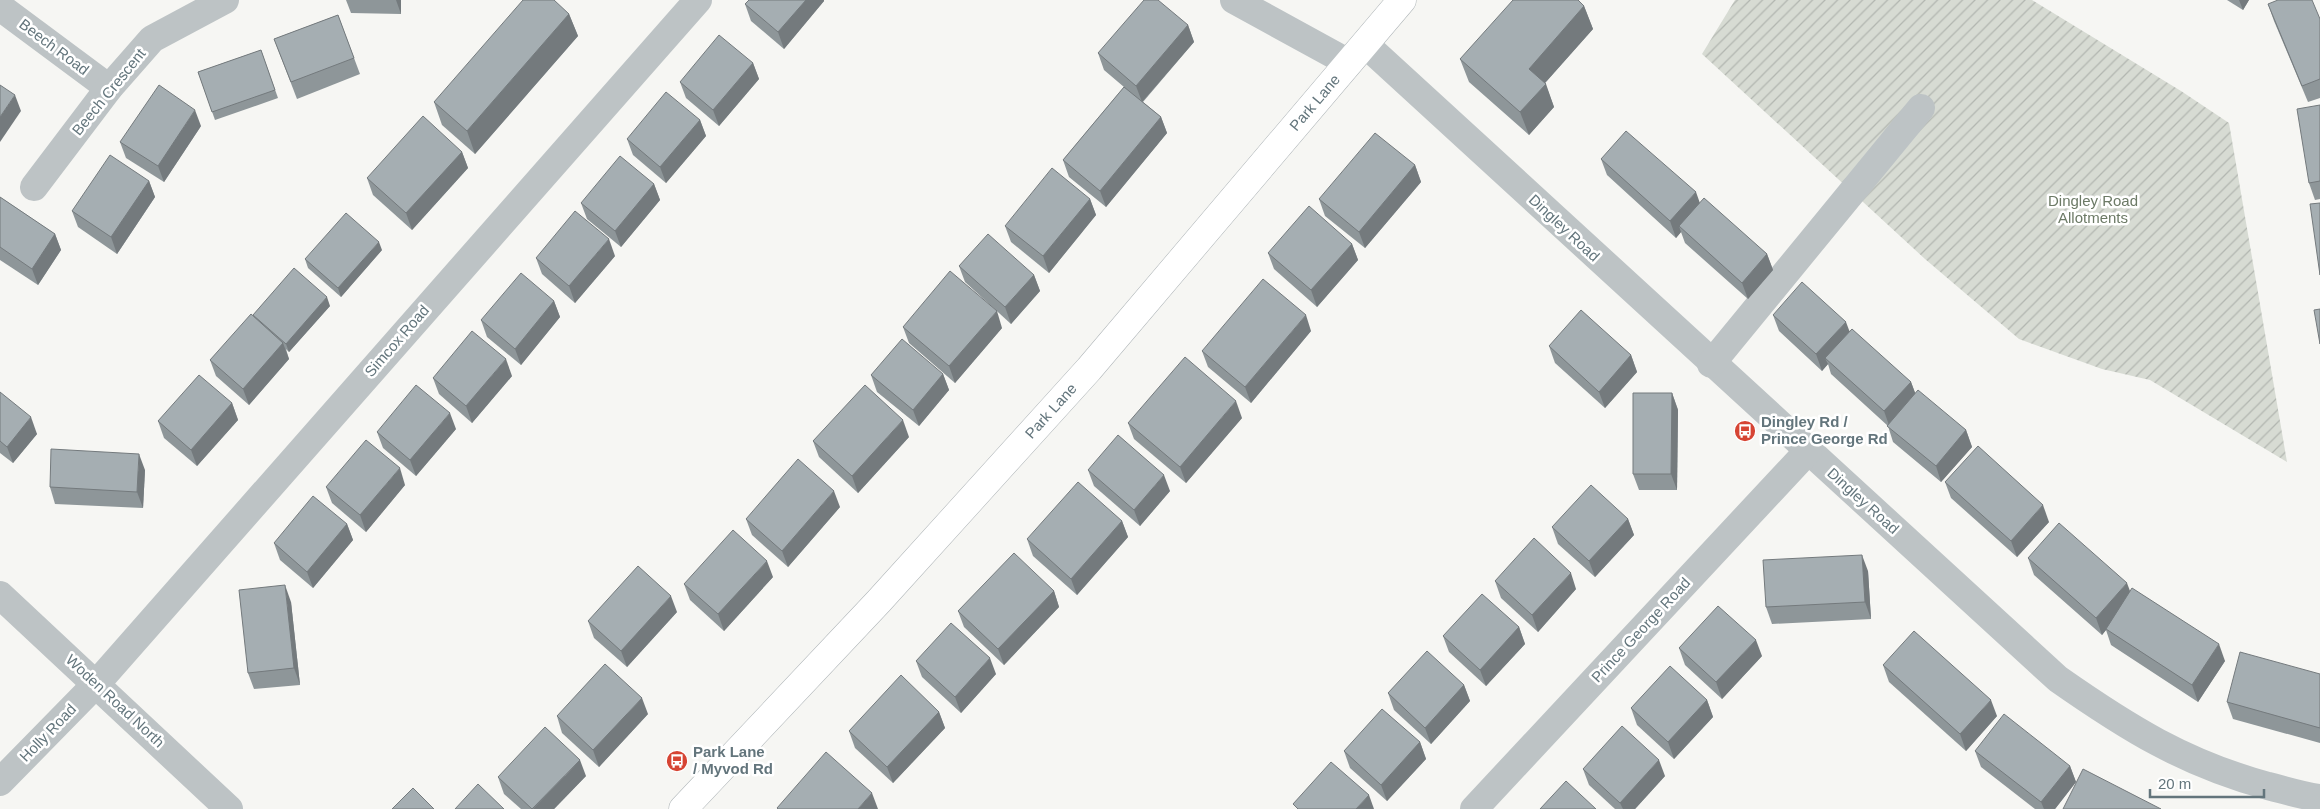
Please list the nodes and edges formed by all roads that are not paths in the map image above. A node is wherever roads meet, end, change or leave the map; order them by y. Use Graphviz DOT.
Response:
graph roads {
  1 [pos="225,0"];
  2 [pos="698,0"];
  3 [pos="1234,0"];
  4 [pos="1402,0"];
  5 [pos="0,7"];
  6 [pos="1357,54"];
  7 [pos="109,88"];
  8 [pos="1921,108"];
  9 [pos="34,187"];
  10 [pos="1711,364"];
  11 [pos="1808,451"];
  12 [pos="0,594"];
  13 [pos="97,683"];
  14 [pos="0,782"];
  15 [pos="2320,798"];
  16 [pos="229,809"];
  17 [pos="683,809"];
  18 [pos="1474,809"];
  1 -- 7 [label="street, Beech Crescent"];
  2 -- 13 [label="street, Simcox Road"];
  3 -- 6 [label="street, Dingley Road"];
  4 -- 6 [label="main road, Park Lane"];
  5 -- 7 [label="street, Beech Road"];
  6 -- 10 [label="street, Dingley Road"];
  6 -- 17 [label="main road, Park Lane"];
  7 -- 9 [label="street, Beech Crescent"];
  8 -- 10 [label="street"];
  10 -- 11 [label="street, Dingley Road"];
  11 -- 15 [label="street, Dingley Road"];
  11 -- 18 [label="street, Prince George Road"];
  12 -- 13 [label="street, Woden Road North"];
  13 -- 14 [label="street, Holly Road"];
  13 -- 16 [label="street, Woden Road North"];
}
